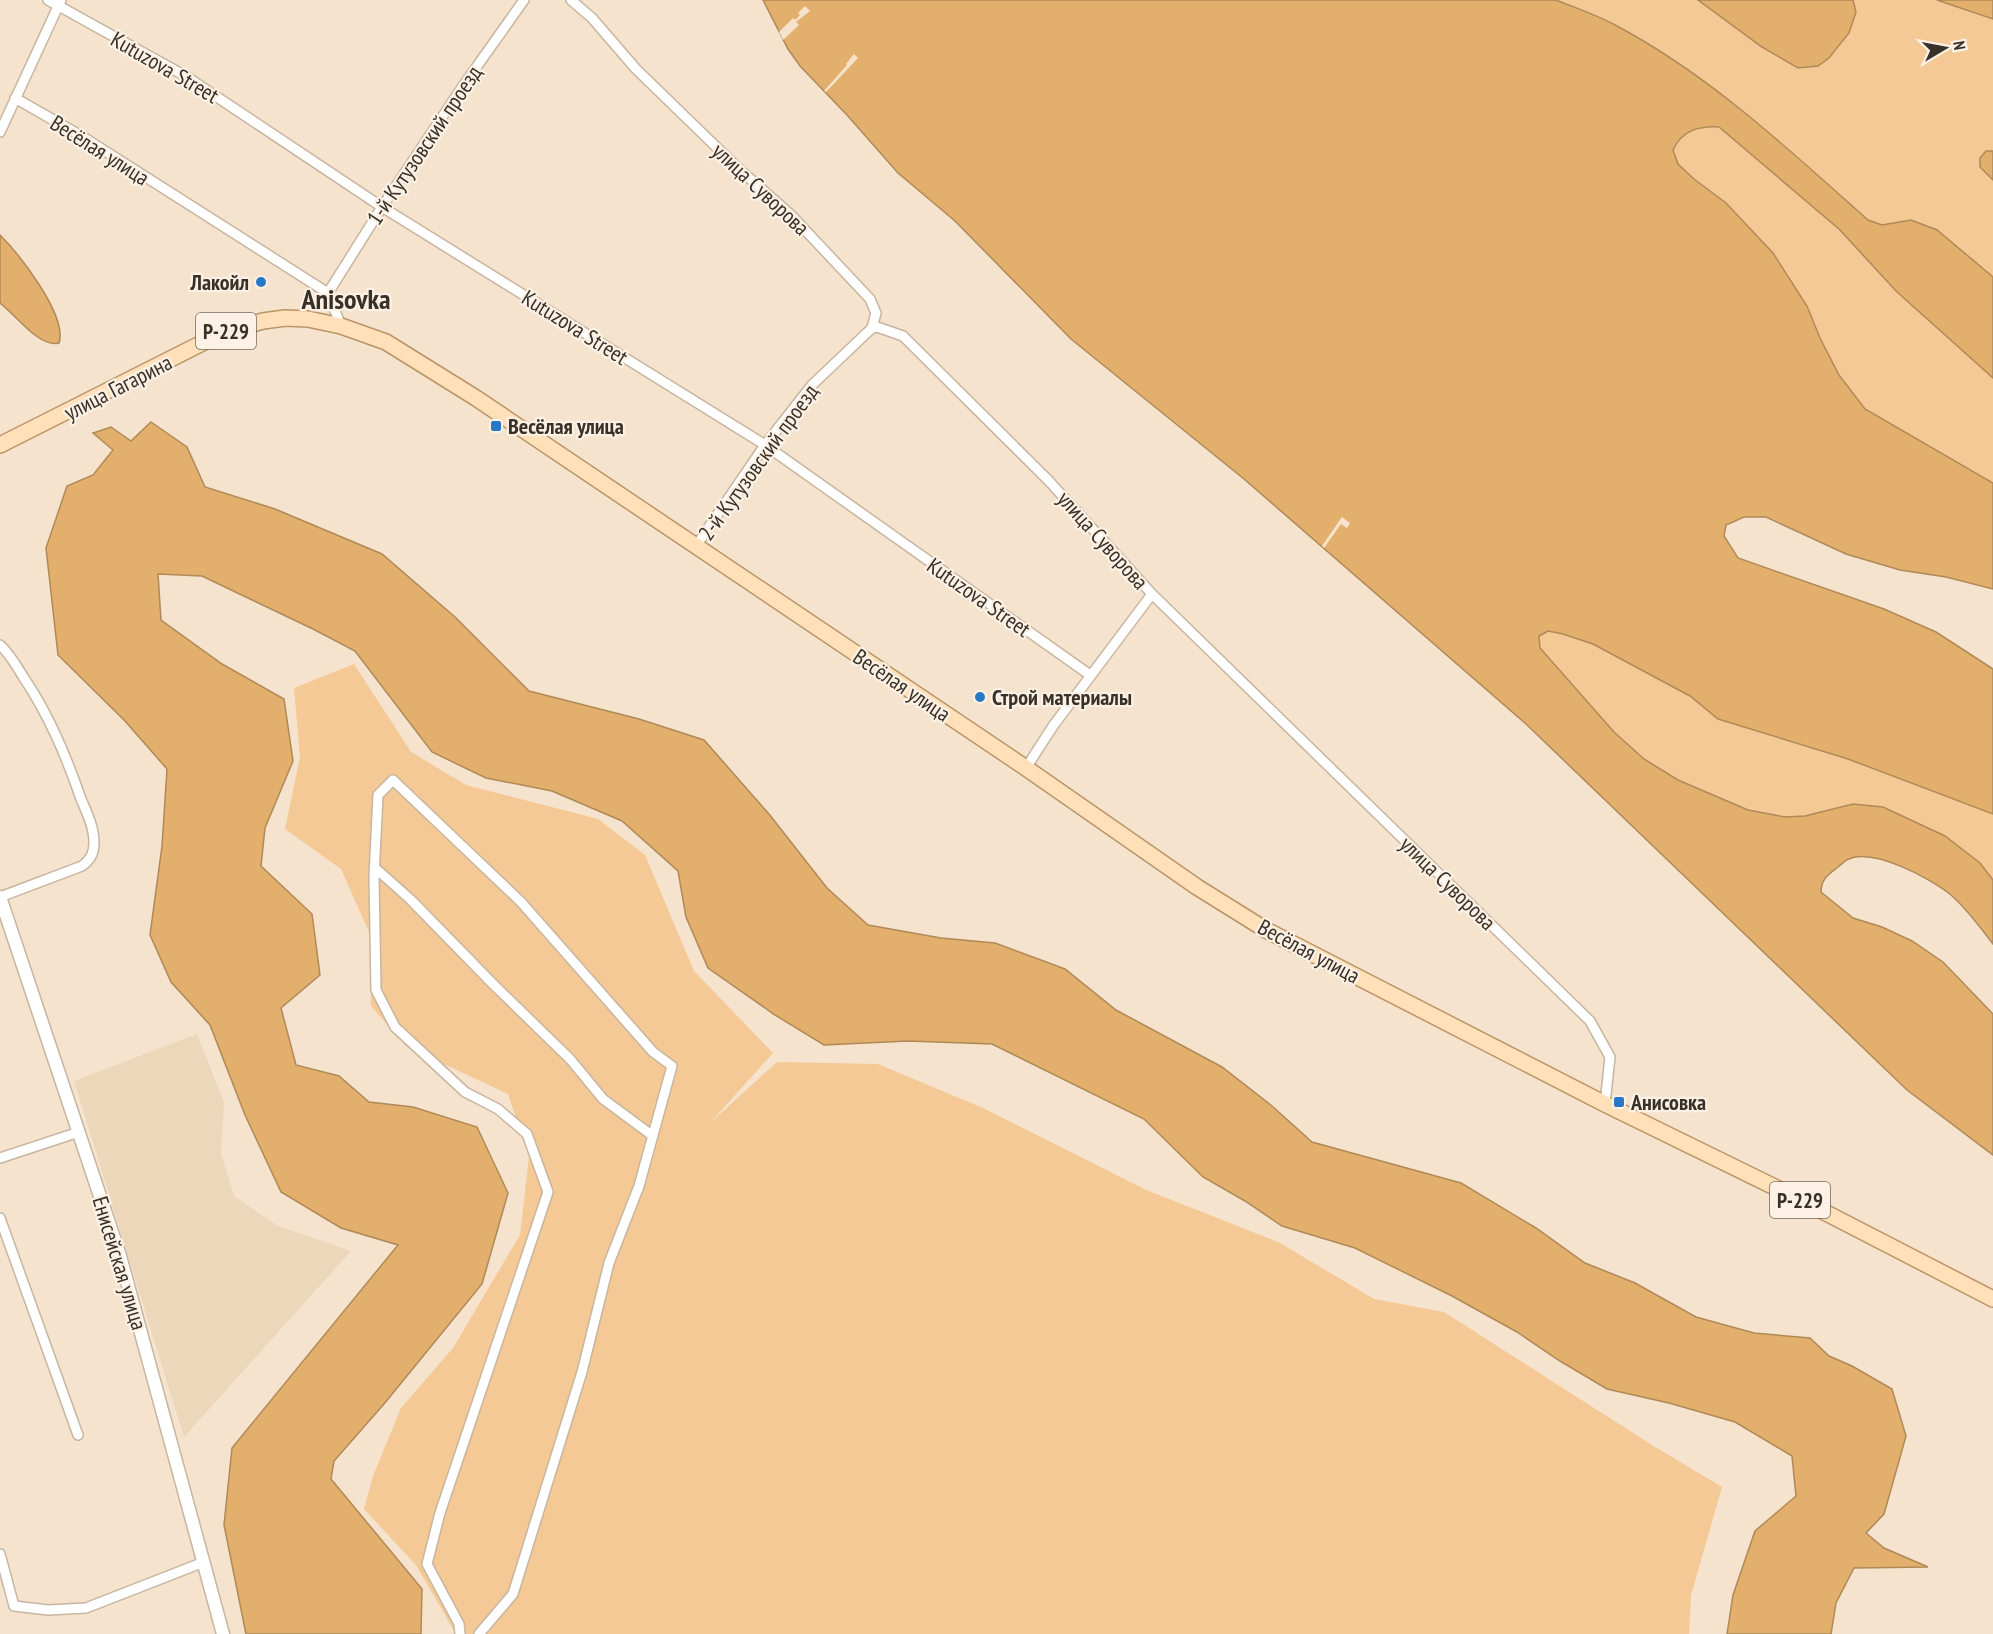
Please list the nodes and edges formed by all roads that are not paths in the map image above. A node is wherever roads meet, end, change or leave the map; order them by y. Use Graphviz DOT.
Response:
graph roads {
  1 [pos="48,0"];
  2 [pos="524,0"];
  3 [pos="572,0"];
  4 [pos="60,3"];
  5 [pos="15,98"];
  6 [pos="0,132"];
  7 [pos="382,207"];
  8 [pos="328,292"];
  9 [pos="341,326"];
  10 [pos="872,328"];
  11 [pos="765,445"];
  12 [pos="0,446"];
  13 [pos="696,546"];
  14 [pos="1152,594"];
  15 [pos="0,645"];
  16 [pos="1090,675"];
  17 [pos="1026,768"];
  18 [pos="375,867"];
  19 [pos="0,897"];
  20 [pos="1605,1104"];
  21 [pos="79,1132"];
  22 [pos="653,1136"];
  23 [pos="0,1158"];
  24 [pos="0,1218"];
  25 [pos="1993,1299"];
  26 [pos="78,1435"];
  27 [pos="0,1554"];
  28 [pos="204,1562"];
  29 [pos="223,1634"];
  30 [pos="460,1634"];
  31 [pos="479,1634"];
  1 -- 4 [label="street, Kutuzova Street"];
  2 -- 7 [label="street, 1-й Кутузовский проезд"];
  3 -- 10 [label="street, улица Суворова"];
  4 -- 5 [label="street"];
  4 -- 7 [label="street, Kutuzova Street"];
  5 -- 6 [label="street"];
  5 -- 8 [label="street, Весёлая улица"];
  7 -- 8 [label="street, 1-й Кутузовский проезд"];
  7 -- 11 [label="street, Kutuzova Street"];
  8 -- 9 [label="street"];
  9 -- 12 [label="main road, улица Гагарина / Р-229"];
  9 -- 13 [label="main road, Весёлая улица / Р-229"];
  10 -- 11 [label="street, 2-й Кутузовский проезд"];
  10 -- 14 [label="street, улица Суворова"];
  11 -- 13 [label="street, 2-й Кутузовский проезд"];
  11 -- 16 [label="street, Kutuzova Street"];
  13 -- 17 [label="main road, Весёлая улица / Р-229"];
  14 -- 16 [label="street"];
  14 -- 20 [label="street, улица Суворова"];
  15 -- 19 [label="street"];
  16 -- 17 [label="street"];
  17 -- 20 [label="main road, Весёлая улица / Р-229"];
  18 -- 22 [label="street"];
  18 -- 22 [label="street"];
  18 -- 30 [label="street"];
  19 -- 21 [label="street, Енисейская улица"];
  20 -- 25 [label="main road, Р-229"];
  21 -- 23 [label="street"];
  21 -- 28 [label="street, Енисейская улица"];
  22 -- 31 [label="street"];
  24 -- 26 [label="street"];
  27 -- 28 [label="street"];
  28 -- 29 [label="street, Енисейская улица"];
}
